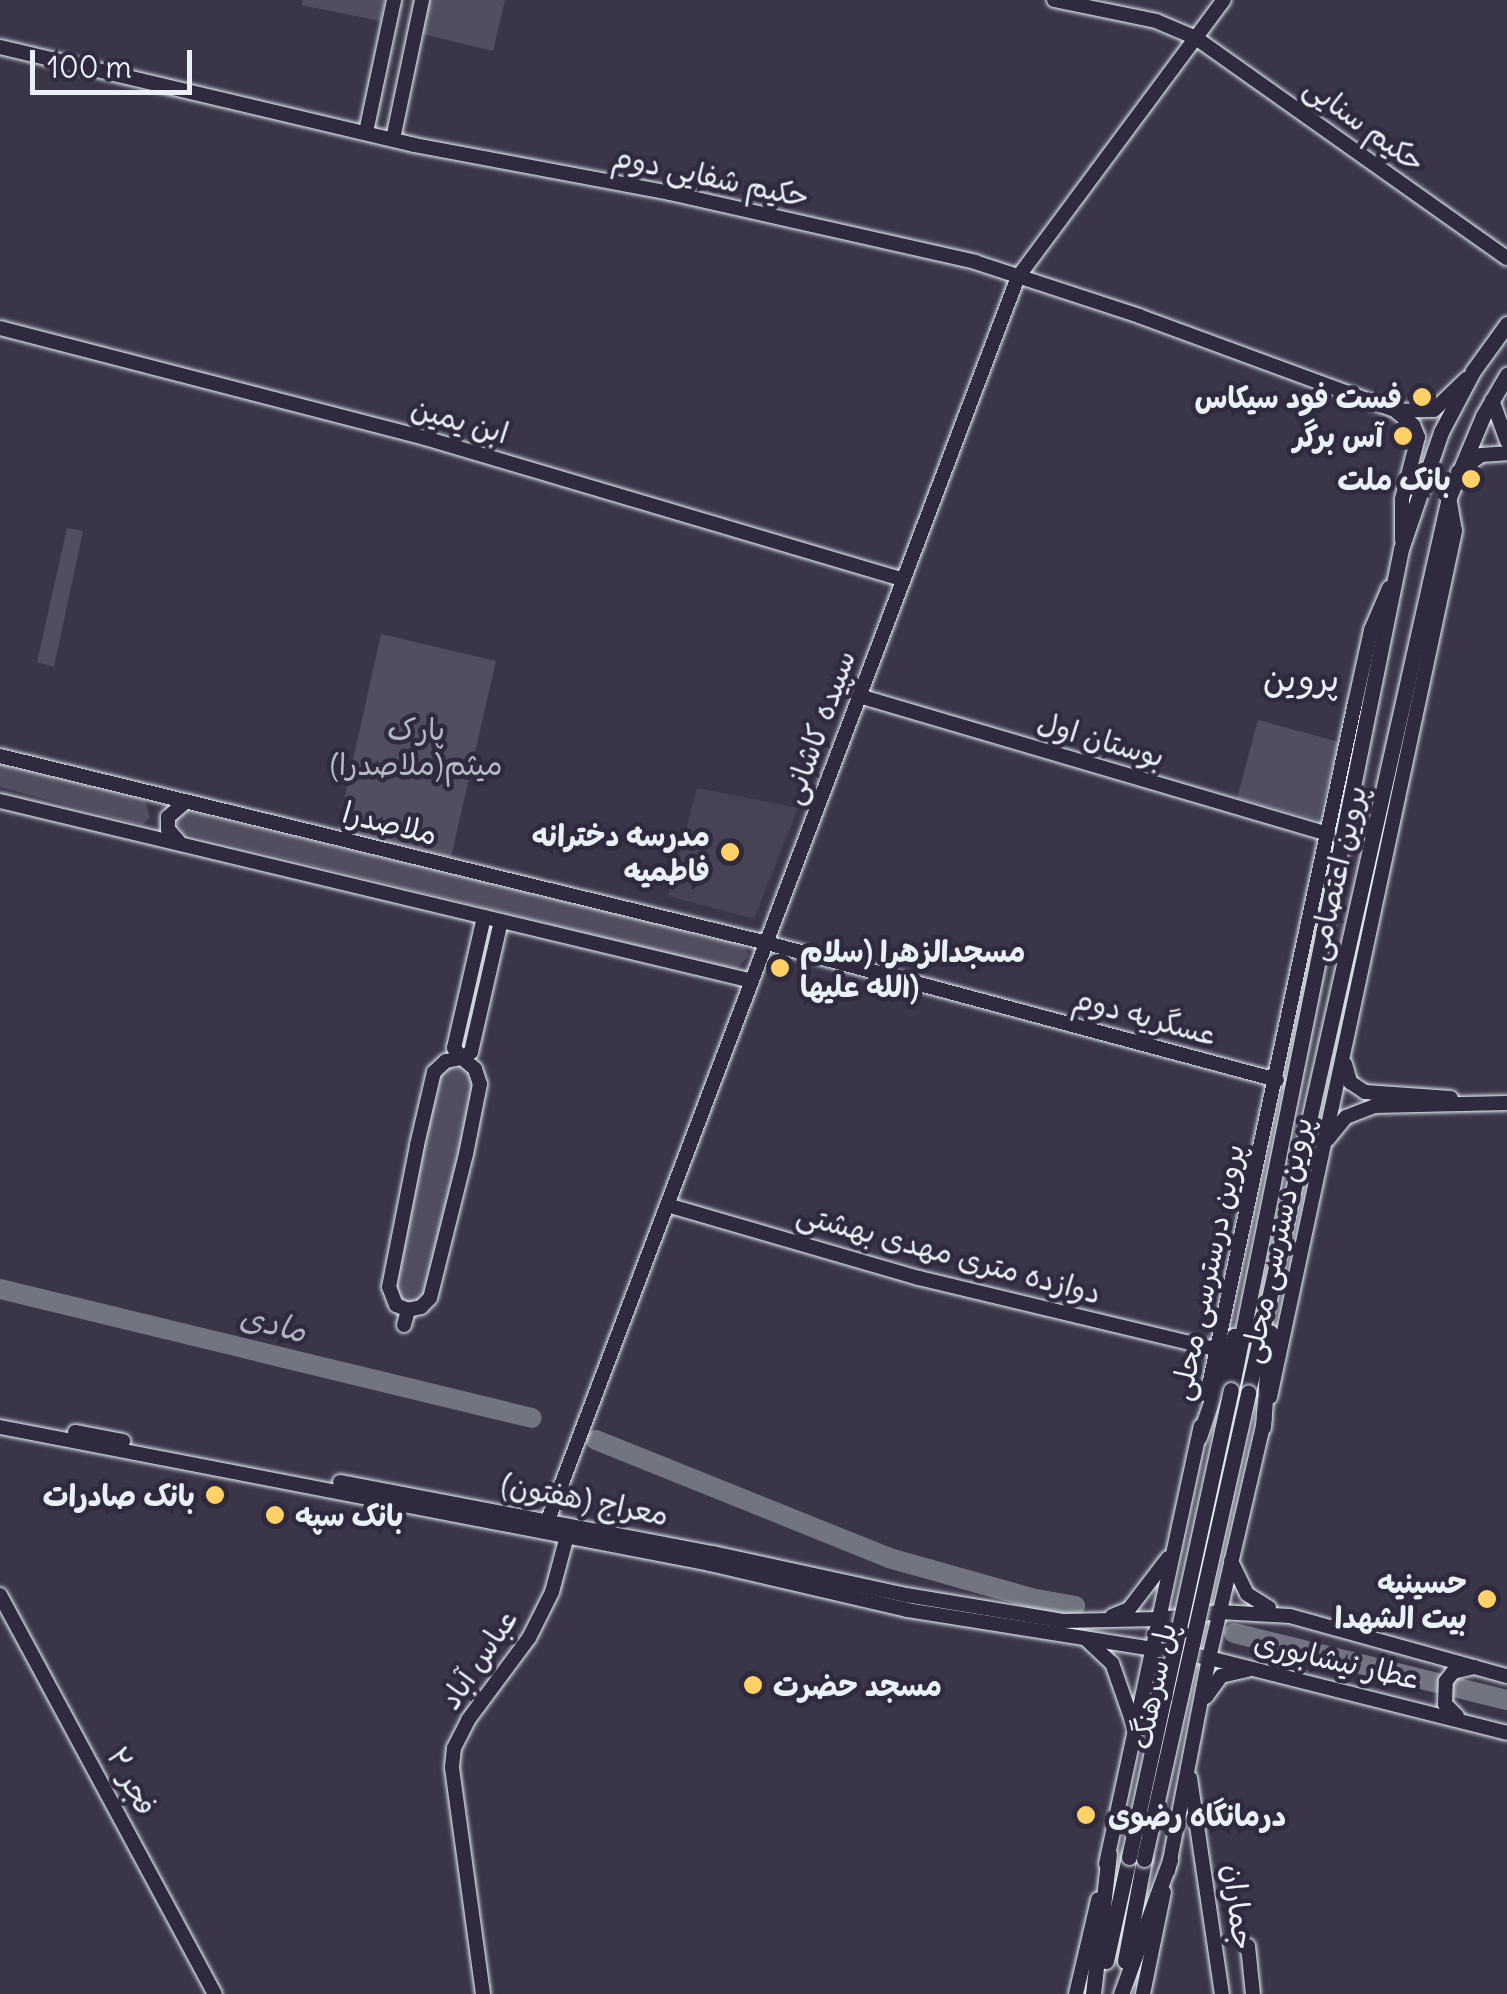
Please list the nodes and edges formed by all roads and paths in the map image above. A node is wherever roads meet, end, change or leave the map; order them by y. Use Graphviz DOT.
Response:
graph roads {
  1 [pos="394,0"];
  2 [pos="1054,0"];
  3 [pos="1224,0"];
  4 [pos="421,4"];
  5 [pos="1196,38"];
  6 [pos="0,47"];
  7 [pos="372,112"];
  8 [pos="396,117"];
  9 [pos="366,132"];
  10 [pos="393,139"];
  11 [pos="1505,261"];
  12 [pos="1020,274"];
  13 [pos="1507,309"];
  14 [pos="0,328"];
  15 [pos="1502,330"];
  16 [pos="1473,371"];
  17 [pos="1507,376"];
  18 [pos="1492,400"];
  19 [pos="1397,412"];
  20 [pos="1507,441"];
  21 [pos="1507,453"];
  22 [pos="1458,472"];
  23 [pos="1449,497"];
  24 [pos="1400,556"];
  25 [pos="902,579"];
  26 [pos="859,696"];
  27 [pos="0,756"];
  28 [pos="153,793"];
  29 [pos="0,801"];
  30 [pos="186,802"];
  31 [pos="1328,834"];
  32 [pos="142,835"];
  33 [pos="180,843"];
  34 [pos="484,917"];
  35 [pos="500,921"];
  36 [pos="766,944"];
  37 [pos="471,971"];
  38 [pos="489,975"];
  39 [pos="752,982"];
  40 [pos="464,1004"];
  41 [pos="481,1008"];
  42 [pos="1346,1042"];
  43 [pos="463,1052"];
  44 [pos="1277,1080"];
  45 [pos="1365,1092"];
  46 [pos="1507,1102"];
  47 [pos="1465,1105"];
  48 [pos="1360,1110"];
  49 [pos="1324,1144"];
  50 [pos="668,1206"];
  51 [pos="1274,1277"];
  52 [pos="1254,1280"];
  53 [pos="1218,1350"];
  54 [pos="1240,1391"];
  55 [pos="0,1420"];
  56 [pos="0,1428"];
  57 [pos="1262,1428"];
  58 [pos="1198,1437"];
  59 [pos="258,1472"];
  60 [pos="548,1520"];
  61 [pos="568,1536"];
  62 [pos="1176,1544"];
  63 [pos="1231,1560"];
  64 [pos="0,1595"];
  65 [pos="1220,1612"];
  66 [pos="1290,1616"];
  67 [pos="1131,1619"];
  68 [pos="1160,1619"];
  69 [pos="1102,1620"];
  70 [pos="1083,1637"];
  71 [pos="1127,1644"];
  72 [pos="1153,1648"];
  73 [pos="1209,1658"];
  74 [pos="1475,1667"];
  75 [pos="1260,1670"];
  76 [pos="1507,1676"];
  77 [pos="1462,1719"];
  78 [pos="1136,1724"];
  79 [pos="1196,1726"];
  80 [pos="1507,1733"];
  81 [pos="1188,1768"];
  82 [pos="1108,1854"];
  83 [pos="1136,1858"];
  84 [pos="1170,1860"];
  85 [pos="1248,1946"];
  86 [pos="215,1994"];
  87 [pos="483,1994"];
  88 [pos="1076,1994"];
  89 [pos="1096,1994"];
  90 [pos="1120,1994"];
  91 [pos="1144,1994"];
  92 [pos="1222,1994"];
  93 [pos="1253,1994"];
  1 -- 4 [label="street"];
  1 -- 7 [label="street"];
  2 -- 5 [label="street, حکیم سنایی"];
  3 -- 5 [label="street, سپیده کاشانی"];
  4 -- 8 [label="street"];
  5 -- 11 [label="street, حکیم سنایی"];
  5 -- 12 [label="street, سپیده کاشانی"];
  6 -- 9 [label="street, حکیم شفایی دوم"];
  7 -- 8 [label="street"];
  7 -- 9 [label="street"];
  8 -- 10 [label="street"];
  9 -- 10 [label="street, حکیم شفایی دوم"];
  10 -- 12 [label="street, حکیم شفایی دوم"];
  12 -- 19 [label="street, حکیم شفایی دوم"];
  12 -- 25 [label="street, سپیده کاشانی"];
  13 -- 15 [label="street"];
  14 -- 25 [label="street, ابن یمین"];
  15 -- 16 [label="main road, پروین اعتصامی"];
  16 -- 19 [label="street"];
  16 -- 24 [label="main road, پروین اعتصامی"];
  17 -- 18 [label="main road, پروین اعتصامی"];
  18 -- 20 [label="street"];
  18 -- 22 [label="main road, پروین اعتصامی"];
  19 -- 24 [label="street"];
  21 -- 22 [label="street"];
  22 -- 23 [label="main road, پروین اعتصامی"];
  23 -- 42 [label="street, پروین دسترسی محلی"];
  23 -- 51 [label="main road, پروین اعتصامی"];
  24 -- 31 [label="street, پروین درسترسی محلی"];
  24 -- 52 [label="main road, پروین اعتصامی"];
  25 -- 26 [label="street, سپیده کاشانی"];
  26 -- 31 [label="street, بوستان اول"];
  26 -- 36 [label="street, سپیده کاشانی"];
  27 -- 28 [label="street, ملاصدرا"];
  28 -- 30 [label="street, ملاصدرا"];
  28 -- 32 [label="street"];
  29 -- 32 [label="street"];
  30 -- 33 [label="street"];
  30 -- 36 [label="street, ملاصدرا"];
  31 -- 44 [label="street, پروین درسترسی محلی"];
  32 -- 33 [label="street"];
  33 -- 34 [label="street"];
  34 -- 35 [label="street"];
  34 -- 37 [label="street"];
  35 -- 38 [label="street"];
  35 -- 39 [label="street"];
  36 -- 39 [label="street, سپیده کاشانی"];
  36 -- 44 [label="street, عسگریه دوم"];
  37 -- 38 [label="street"];
  37 -- 40 [label="street"];
  38 -- 41 [label="street"];
  39 -- 50 [label="street, سپیده کاشانی"];
  40 -- 41 [label="street"];
  40 -- 43 [label="street"];
  41 -- 43 [label="street"];
  42 -- 45 [label="street"];
  42 -- 49 [label="street, پروین دسترسی محلی"];
  43 -- 43 [label="street"];
  44 -- 53 [label="street, پروین درسترسی محلی"];
  45 -- 47 [label="street"];
  45 -- 48 [label="street"];
  46 -- 47 [label="street"];
  47 -- 48 [label="street"];
  48 -- 49 [label="street"];
  49 -- 57 [label="street, پروین دسترسی محلی"];
  50 -- 53 [label="street, دوازده متری مهدی بهشتی"];
  50 -- 60 [label="street, سپیده کاشانی"];
  51 -- 54 [label="main road, پروین اعتصامی"];
  51 -- 57 [label="main road"];
  52 -- 54 [label="main road, پل سرهنگ"];
  52 -- 58 [label="main road"];
  53 -- 58 [label="street, پروین درسترسی محلی"];
  54 -- 83 [label="main road, پل سرهنگ, bridge"];
  55 -- 59 [label="street, معراج (هفتون)"];
  56 -- 59 [label="street, معراج (هفتون)"];
  57 -- 63 [label="street, پروین دسترسی محلی"];
  58 -- 62 [label="street, پروین درسترسی محلی"];
  59 -- 60 [label="street, معراج (هفتون)"];
  59 -- 61 [label="street, معراج (هفتون)"];
  60 -- 69 [label="street, معراج (هفتون)"];
  61 -- 70 [label="street, معراج (هفتون)"];
  61 -- 87 [label="street, عباس آباد"];
  62 -- 63 [label="street"];
  62 -- 68 [label="street, پروین درسترسی محلی"];
  62 -- 69 [label="street"];
  63 -- 65 [label="street, پروین دسترسی محلی"];
  63 -- 66 [label="street"];
  64 -- 86 [label="street, فجر ۲"];
  65 -- 66 [label="street, عطار نیشابوری"];
  65 -- 68 [label="street, عطار نیشابوری"];
  65 -- 73 [label="street, پروین دسترسی محلی"];
  66 -- 74 [label="street, عطار نیشابوری"];
  67 -- 68 [label="street, معراج (هفتون)"];
  67 -- 69 [label="street, معراج (هفتون)"];
  67 -- 71 [label="street"];
  68 -- 72 [label="street, پروین درسترسی محلی"];
  70 -- 71 [label="street, معراج (هفتون)"];
  70 -- 78 [label="street"];
  71 -- 72 [label="street, معراج (هفتون)"];
  72 -- 73 [label="street, عطار نیشابوری"];
  72 -- 78 [label="street, پروین درسترسی محلی"];
  73 -- 75 [label="street, عطار نیشابوری"];
  73 -- 79 [label="street, پروین دسترسی محلی"];
  74 -- 76 [label="street, عطار نیشابوری"];
  74 -- 77 [label="street"];
  75 -- 77 [label="street, عطار نیشابوری"];
  75 -- 79 [label="street"];
  77 -- 80 [label="street, عطار نیشابوری"];
  78 -- 79 [label="street"];
  78 -- 82 [label="street, پروین درسترسی محلی"];
  79 -- 81 [label="street, پروین دسترسی محلی"];
  81 -- 84 [label="street, پروین دسترسی محلی"];
  81 -- 92 [label="street, جماران"];
  82 -- 88 [label="street, پروین درسترسی محلی"];
  82 -- 89 [label="main road"];
  83 -- 89 [label="main road"];
  83 -- 90 [label="main road, پل سرهنگ"];
  84 -- 90 [label="main road"];
  84 -- 91 [label="street, پروین دسترسی محلی"];
  85 -- 93 [label="street, جماران"];
}
